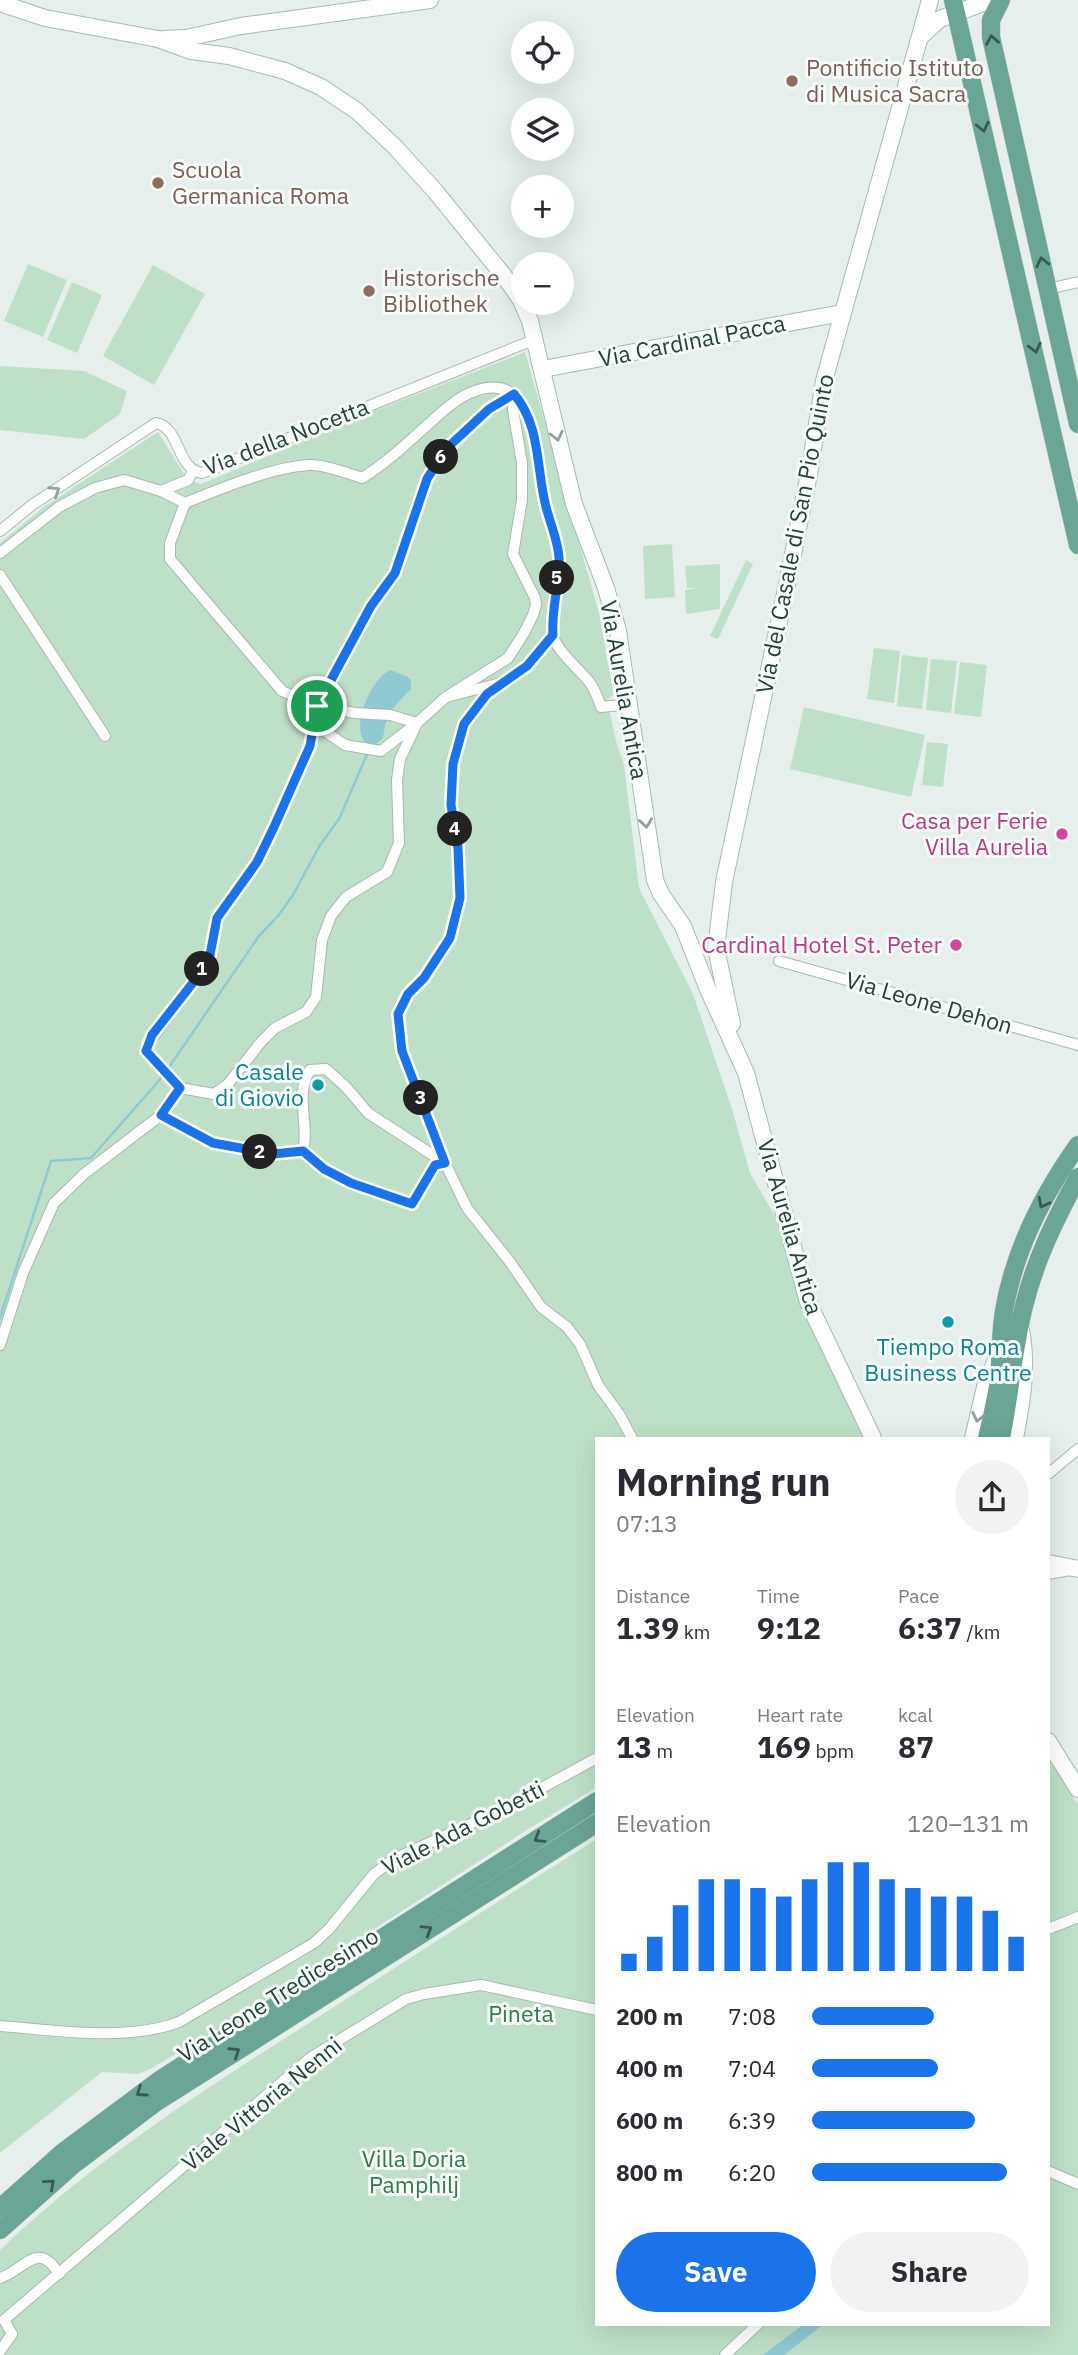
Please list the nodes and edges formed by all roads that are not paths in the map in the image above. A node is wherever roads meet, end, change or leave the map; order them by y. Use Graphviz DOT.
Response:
graph roads {
  1 [pos="430,0"];
  2 [pos="930,0"];
  3 [pos="991,0"];
  4 [pos="1001,0"];
  5 [pos="0,3"];
  6 [pos="955,6"];
  7 [pos="208,33"];
  8 [pos="921,36"];
  9 [pos="158,39"];
  10 [pos="229,56"];
  11 [pos="1078,282"];
  12 [pos="1048,289"];
  13 [pos="842,313"];
  14 [pos="536,339"];
  15 [pos="543,369"];
  16 [pos="514,394"];
  17 [pos="1078,424"];
  18 [pos="193,471"];
  19 [pos="161,491"];
  20 [pos="185,503"];
  21 [pos="0,531"];
  22 [pos="1078,544"];
  23 [pos="0,553"];
  24 [pos="0,575"];
  25 [pos="553,635"];
  26 [pos="500,683"];
  27 [pos="446,697"];
  28 [pos="630,704"];
  29 [pos="317,706"];
  30 [pos="417,723"];
  31 [pos="104,736"];
  32 [pos="684,926"];
  33 [pos="716,948"];
  34 [pos="779,961"];
  35 [pos="1078,1045"];
  36 [pos="746,1073"];
  37 [pos="180,1088"];
  38 [pos="161,1115"];
  39 [pos="1078,1144"];
  40 [pos="303,1151"];
  41 [pos="445,1163"];
  42 [pos="1078,1177"];
  43 [pos="1020,1325"];
  44 [pos="0,1345"];
  45 [pos="1001,1349"];
  46 [pos="1016,1432"];
  47 [pos="631,1437"];
  48 [pos="873,1437"];
  49 [pos="973,1437"];
  50 [pos="987,1437"];
  51 [pos="1000,1437"];
  52 [pos="1078,1449"];
  53 [pos="1050,1472"];
  54 [pos="1050,1563"];
  55 [pos="1077,1569"];
  56 [pos="1050,1574"];
  57 [pos="1050,1744"];
  58 [pos="595,1759"];
  59 [pos="1078,1789"];
  60 [pos="595,1802"];
  61 [pos="595,1824"];
  62 [pos="1078,1917"];
  63 [pos="1050,1928"];
  64 [pos="595,2010"];
  65 [pos="0,2026"];
  66 [pos="1050,2172"];
  67 [pos="1078,2184"];
  68 [pos="0,2207"];
  69 [pos="0,2230"];
  70 [pos="59,2274"];
  71 [pos="0,2278"];
  72 [pos="2,2318"];
  73 [pos="756,2326"];
  74 [pos="0,2351"];
  75 [pos="725,2355"];
  1 -- 7 [label="main road"];
  2 -- 8 [label="main road, Via del Casale di San Pio Quinto"];
  3 -- 6 [label="main road"];
  12 -- 4 [label="main road, one-way"];
  5 -- 9 [label="main road, Via Aurelia Antica"];
  6 -- 8 [label="main road"];
  6 -- 22 [label="main road, one-way"];
  7 -- 9 [label="main road"];
  7 -- 10 [label="main road"];
  8 -- 13 [label="main road, Via del Casale di San Pio Quinto"];
  9 -- 10 [label="main road, Via Aurelia Antica"];
  10 -- 14 [label="main road, Via Aurelia Antica"];
  11 -- 12 [label="street"];
  12 -- 17 [label="main road"];
  13 -- 15 [label="main road, Via Cardinal Pacca"];
  13 -- 33 [label="main road, Via del Casale di San Pio Quinto"];
  14 -- 15 [label="main road, Via Aurelia Antica"];
  14 -- 18 [label="street, Via della Nocetta"];
  15 -- 28 [label="main road, Via Aurelia Antica, one-way"];
  16 -- 20 [label="street"];
  16 -- 25 [label="street"];
  16 -- 27 [label="street"];
  16 -- 29 [label="street"];
  18 -- 19 [label="street"];
  21 -- 18 [label="street, Via della Nocetta, one-way"];
  19 -- 20 [label="street"];
  19 -- 23 [label="street"];
  20 -- 29 [label="street"];
  24 -- 31 [label="street"];
  25 -- 26 [label="street"];
  25 -- 28 [label="street"];
  26 -- 27 [label="street"];
  26 -- 41 [label="street"];
  27 -- 30 [label="street"];
  28 -- 32 [label="main road, Via Aurelia Antica, one-way"];
  29 -- 30 [label="street"];
  29 -- 30 [label="street"];
  29 -- 37 [label="street"];
  30 -- 37 [label="street"];
  32 -- 33 [label="main road"];
  32 -- 36 [label="main road, Via Aurelia Antica"];
  33 -- 36 [label="main road, Via del Casale di San Pio Quinto"];
  34 -- 35 [label="street, Via Leone Dehon"];
  36 -- 48 [label="main road, Via Aurelia Antica"];
  37 -- 38 [label="street"];
  38 -- 40 [label="street"];
  38 -- 44 [label="street"];
  39 -- 45 [label="main road, one-way"];
  40 -- 41 [label="street"];
  40 -- 41 [label="street"];
  41 -- 47 [label="street"];
  42 -- 43 [label="main road"];
  43 -- 46 [label="main road"];
  43 -- 51 [label="main road"];
  45 -- 49 [label="main road, one-way"];
  45 -- 50 [label="main road"];
  52 -- 53 [label="street"];
  54 -- 55 [label="main road"];
  55 -- 56 [label="street"];
  57 -- 59 [label="main road"];
  58 -- 65 [label="street, Viale Ada Gobetti"];
  60 -- 68 [label="main road, Via Leone Tredicesimo, one-way"];
  69 -- 61 [label="main road, Via Leone Tredicesimo, one-way"];
  62 -- 63 [label="street"];
  64 -- 70 [label="street, Viale Vittoria Nenni"];
  66 -- 67 [label="street"];
  70 -- 71 [label="street"];
  70 -- 72 [label="street, Viale Vittoria Nenni"];
  72 -- 74 [label="street, Viale Vittoria Nenni"];
  73 -- 75 [label="street"];
}
